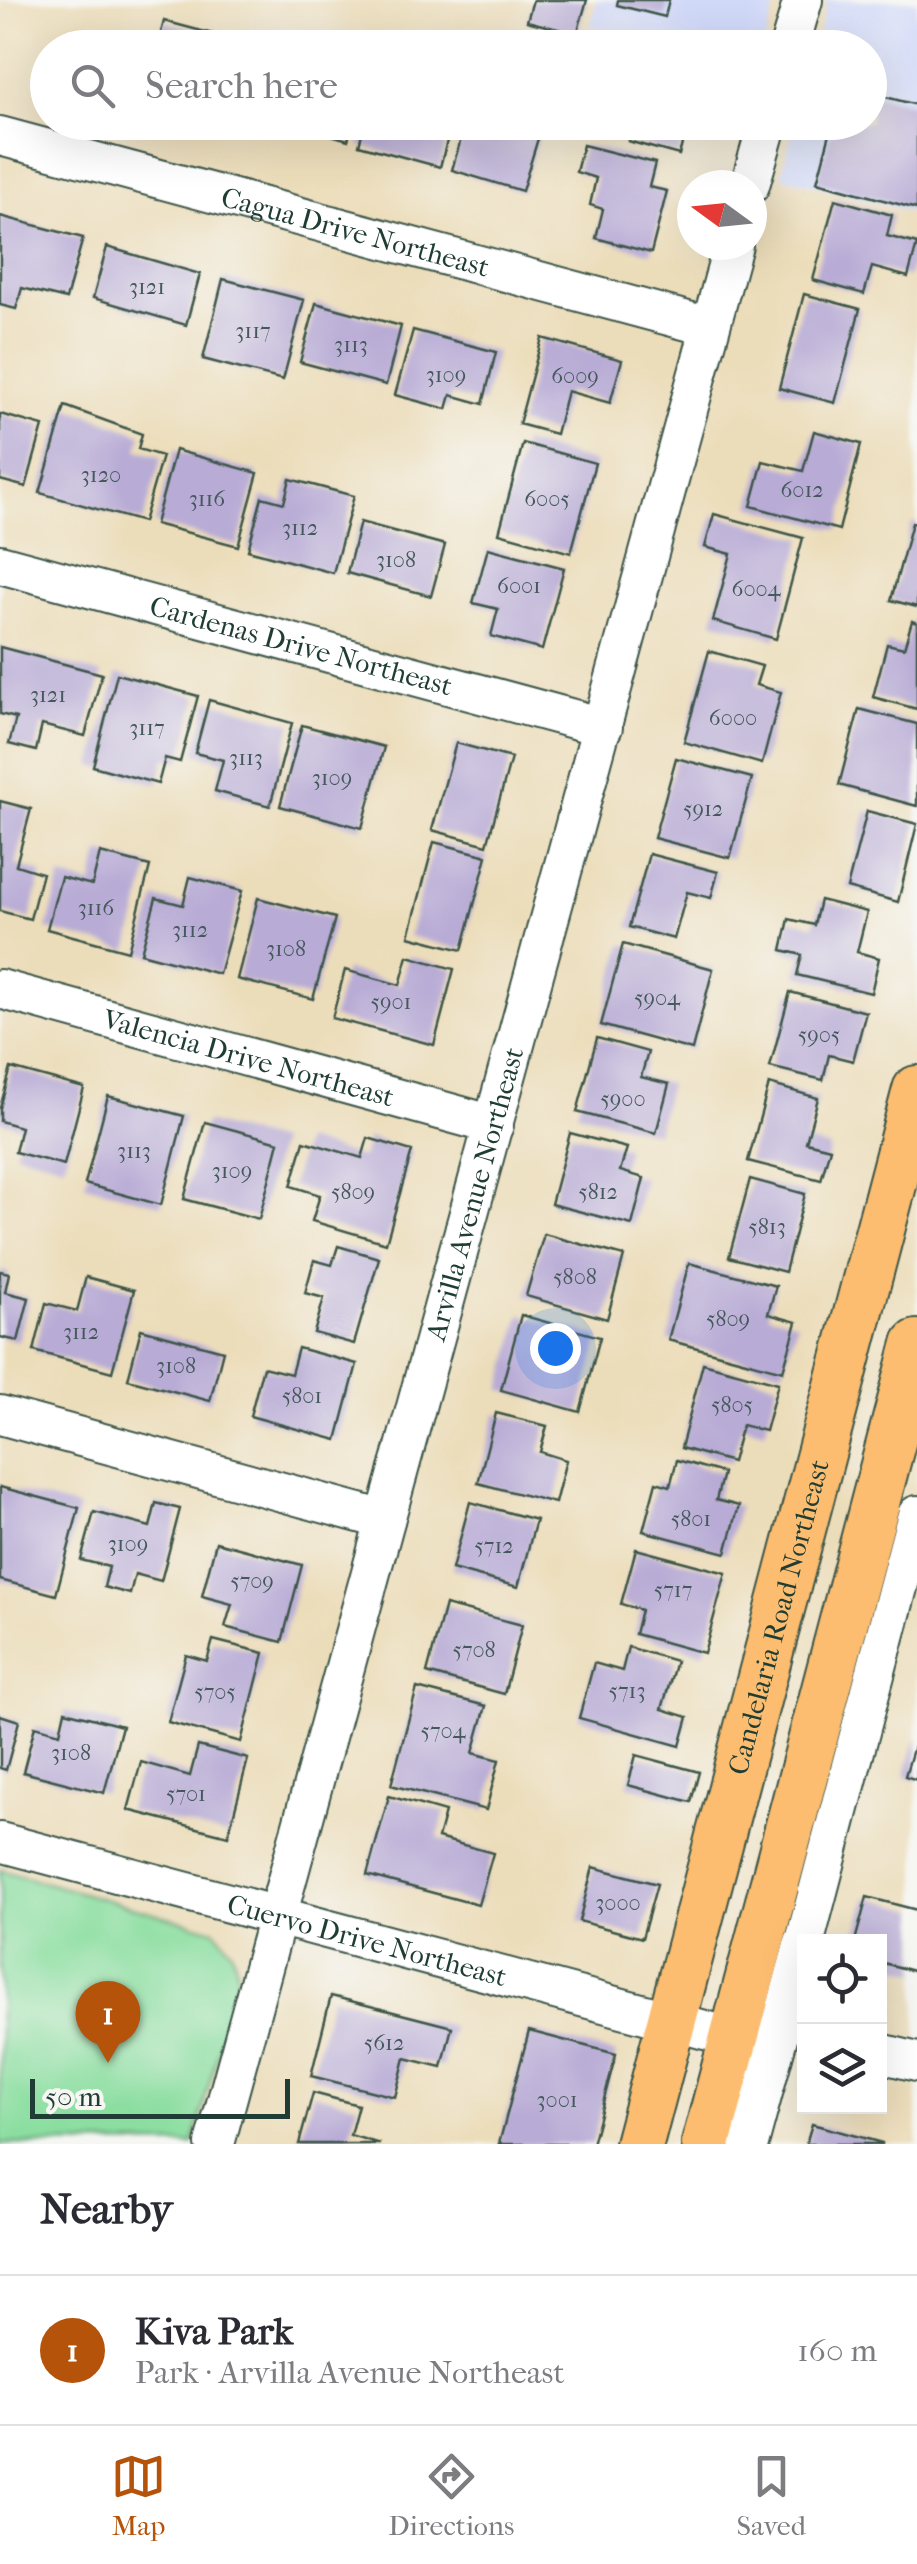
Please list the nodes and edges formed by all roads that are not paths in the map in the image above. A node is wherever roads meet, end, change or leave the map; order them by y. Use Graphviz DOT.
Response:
graph roads {
  1 [pos="803,0"];
  2 [pos="794,30"];
  3 [pos="0,136"];
  4 [pos="763,140"];
  5 [pos="754,170"];
  6 [pos="729,260"];
  7 [pos="710,327"];
  8 [pos="0,564"];
  9 [pos="603,727"];
  10 [pos="0,989"];
  11 [pos="917,1090"];
  12 [pos="494,1125"];
  13 [pos="917,1344"];
  14 [pos="0,1415"];
  15 [pos="917,1515"];
  16 [pos="385,1520"];
  17 [pos="902,1630"];
  18 [pos="0,1842"];
  19 [pos="277,1915"];
  20 [pos="807,1934"];
  21 [pos="797,1965"];
  22 [pos="672,2021"];
  23 [pos="773,2035"];
  24 [pos="887,2056"];
  25 [pos="917,2062"];
  26 [pos="215,2144"];
  27 [pos="639,2144"];
  28 [pos="706,2144"];
  29 [pos="749,2144"];
  1 -- 2 [label="street"];
  3 -- 7 [label="street, Cagua Drive Northeast"];
  4 -- 5 [label="street"];
  6 -- 7 [label="street, Arvilla Avenue Northeast"];
  7 -- 9 [label="street, Arvilla Avenue Northeast"];
  8 -- 9 [label="street, Cardenas Drive Northeast"];
  9 -- 12 [label="street, Arvilla Avenue Northeast"];
  10 -- 12 [label="street, Valencia Drive Northeast"];
  11 -- 22 [label="main road, Candelaria Road Northeast"];
  12 -- 16 [label="street, Arvilla Avenue Northeast"];
  13 -- 23 [label="main road"];
  14 -- 16 [label="street"];
  15 -- 17 [label="street"];
  16 -- 19 [label="street, Arvilla Avenue Northeast"];
  17 -- 20 [label="street"];
  18 -- 19 [label="street, Cuervo Drive Northeast"];
  19 -- 22 [label="street, Cuervo Drive Northeast"];
  19 -- 26 [label="street, Arvilla Avenue Northeast"];
  21 -- 23 [label="street"];
  22 -- 23 [label="street, Cuervo Drive Northeast"];
  22 -- 27 [label="main road, Candelaria Road Northeast"];
  23 -- 28 [label="main road"];
  23 -- 29 [label="street"];
  24 -- 25 [label="street"];
}
